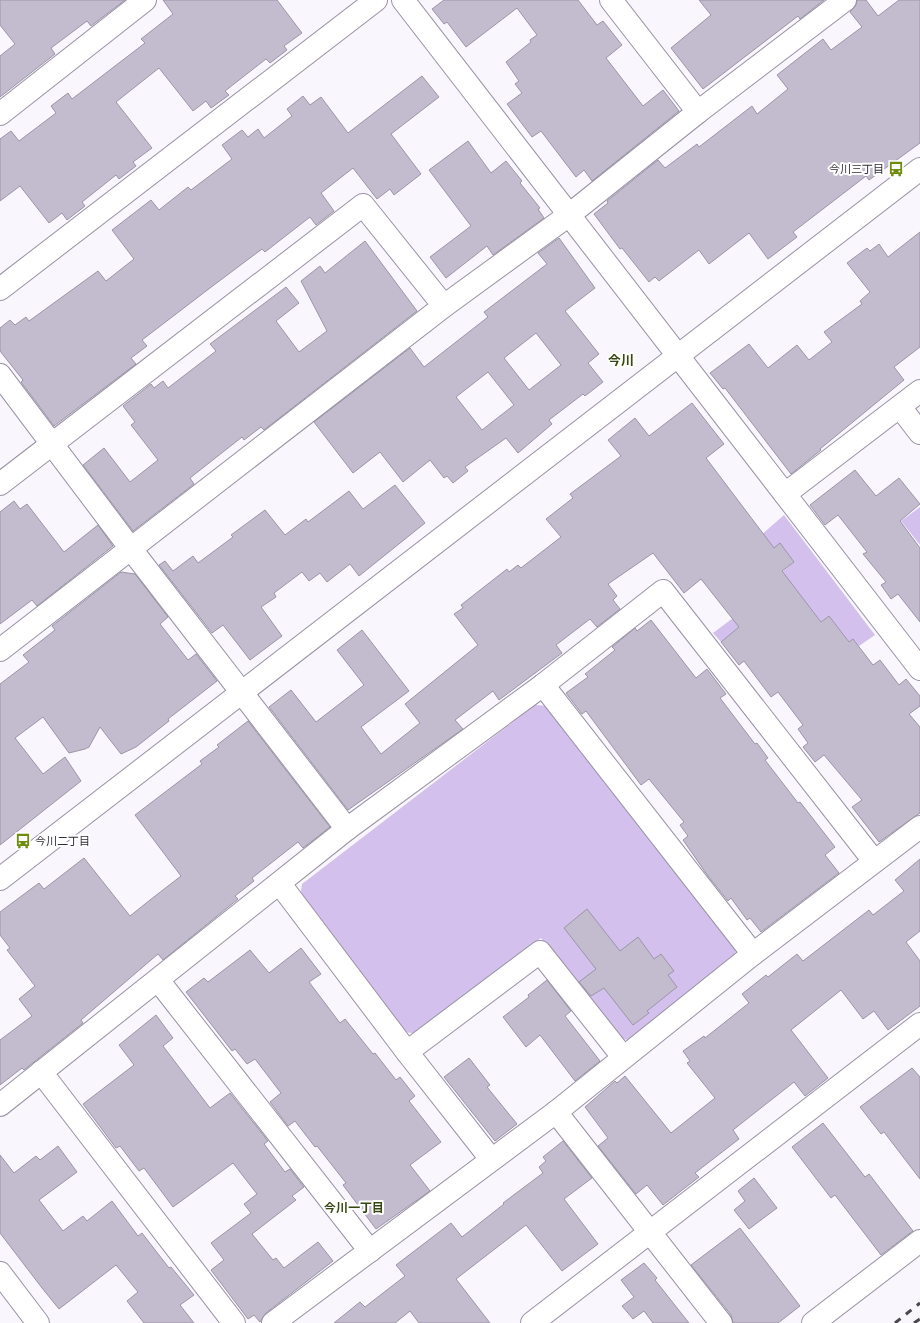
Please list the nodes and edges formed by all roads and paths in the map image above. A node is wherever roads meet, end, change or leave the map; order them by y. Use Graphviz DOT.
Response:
graph roads {
  1 [pos="145,0"];
  2 [pos="376,0"];
  3 [pos="403,0"];
  4 [pos="845,0"];
  5 [pos="614,1"];
  6 [pos="698,112"];
  7 [pos="0,114"];
  8 [pos="920,169"];
  9 [pos="568,215"];
  10 [pos="0,289"];
  11 [pos="444,306"];
  12 [pos="678,358"];
  13 [pos="0,375"];
  14 [pos="920,391"];
  15 [pos="900,406"];
  16 [pos="920,433"];
  17 [pos="52,443"];
  18 [pos="0,484"];
  19 [pos="785,494"];
  20 [pos="131,549"];
  21 [pos="0,650"];
  22 [pos="920,669"];
  23 [pos="543,685"];
  24 [pos="243,693"];
  25 [pos="920,827"];
  26 [pos="347,829"];
  27 [pos="874,861"];
  28 [pos="0,879"];
  29 [pos="280,884"];
  30 [pos="753,954"];
  31 [pos="158,980"];
  32 [pos="920,1024"];
  33 [pos="407,1052"];
  34 [pos="623,1057"];
  35 [pos="41,1072"];
  36 [pos="0,1105"];
  37 [pos="556,1112"];
  38 [pos="491,1159"];
  39 [pos="650,1233"];
  40 [pos="920,1241"];
  41 [pos="370,1251"];
  42 [pos="0,1273"];
  43 [pos="38,1323"];
  44 [pos="234,1323"];
  45 [pos="273,1323"];
  46 [pos="532,1323"];
  47 [pos="721,1323"];
  48 [pos="813,1323"];
  1 -- 7 [label="street"];
  2 -- 10 [label="street"];
  3 -- 9 [label="street"];
  4 -- 6 [label="street"];
  5 -- 6 [label="street"];
  6 -- 9 [label="street"];
  8 -- 12 [label="street"];
  9 -- 11 [label="street"];
  9 -- 12 [label="street"];
  11 -- 17 [label="street"];
  11 -- 20 [label="street"];
  12 -- 19 [label="street"];
  12 -- 24 [label="street"];
  13 -- 17 [label="street"];
  14 -- 15 [label="street"];
  15 -- 16 [label="street"];
  15 -- 19 [label="street"];
  17 -- 18 [label="street"];
  17 -- 20 [label="street"];
  19 -- 22 [label="street"];
  20 -- 21 [label="street"];
  20 -- 24 [label="street"];
  23 -- 26 [label="street"];
  23 -- 27 [label="street"];
  23 -- 30 [label="street"];
  24 -- 26 [label="street"];
  24 -- 28 [label="street"];
  25 -- 27 [label="street"];
  26 -- 29 [label="street"];
  27 -- 30 [label="street"];
  29 -- 31 [label="street"];
  29 -- 33 [label="street"];
  30 -- 34 [label="street"];
  31 -- 35 [label="street"];
  31 -- 41 [label="street"];
  32 -- 39 [label="street"];
  33 -- 34 [label="street"];
  33 -- 38 [label="street"];
  34 -- 37 [label="street"];
  35 -- 36 [label="street"];
  35 -- 44 [label="street"];
  37 -- 38 [label="street"];
  37 -- 39 [label="street"];
  38 -- 41 [label="street"];
  39 -- 46 [label="street"];
  39 -- 47 [label="street"];
  40 -- 48 [label="street"];
  41 -- 45 [label="street"];
  42 -- 43 [label="street"];
}
